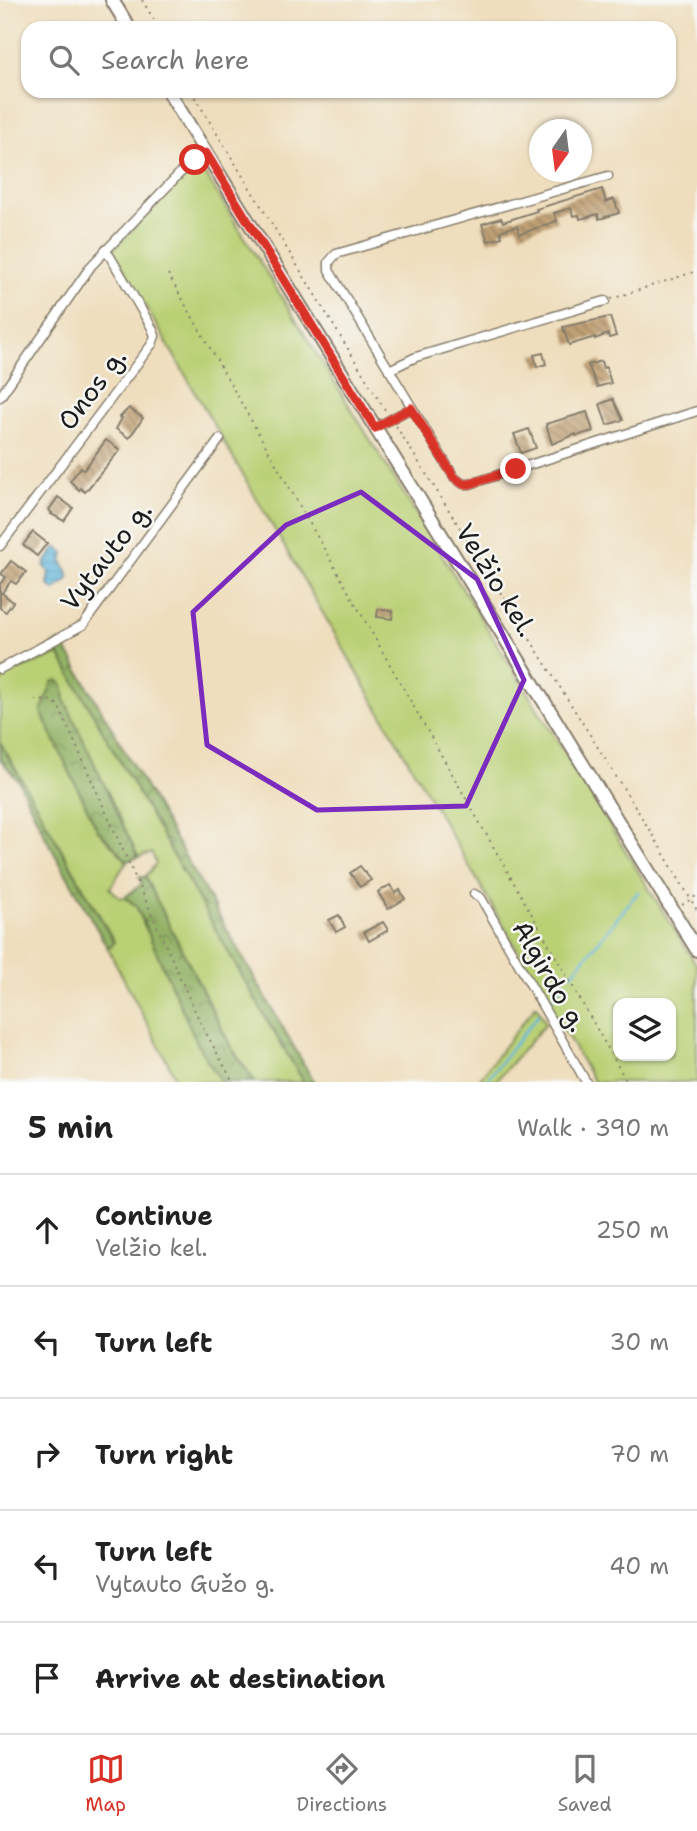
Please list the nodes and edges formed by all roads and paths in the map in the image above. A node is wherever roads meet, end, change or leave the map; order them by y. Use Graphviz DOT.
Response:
graph roads {
  1 [pos="112,0"];
  2 [pos="142,0"];
  3 [pos="125,21"];
  4 [pos="155,21"];
  5 [pos="172,98"];
  6 [pos="195,98"];
  7 [pos="206,153"];
  8 [pos="608,176"];
  9 [pos="105,250"];
  10 [pos="697,271"];
  11 [pos="168,274"];
  12 [pos="605,301"];
  13 [pos="390,370"];
  14 [pos="0,397"];
  15 [pos="411,408"];
  16 [pos="697,411"];
  17 [pos="391,419"];
  18 [pos="375,428"];
  19 [pos="220,439"];
  20 [pos="0,546"];
  21 [pos="0,668"];
  22 [pos="35,700"];
  23 [pos="474,894"];
  24 [pos="696,896"];
  25 [pos="691,899"];
  26 [pos="697,910"];
  27 [pos="673,911"];
  28 [pos="697,950"];
  29 [pos="233,1082"];
  30 [pos="586,1082"];
  31 [pos="627,1082"];
  1 -- 3 [label="main road"];
  2 -- 4 [label="path"];
  5 -- 7 [label="main road, Velžio kel."];
  6 -- 17 [label="path"];
  7 -- 9 [label="street"];
  7 -- 18 [label="main road, Velžio kel."];
  8 -- 13 [label="street"];
  9 -- 14 [label="street"];
  9 -- 20 [label="street, Onos g."];
  10 -- 12 [label="path"];
  11 -- 31 [label="path"];
  12 -- 13 [label="street"];
  13 -- 15 [label="street"];
  15 -- 16 [label="street"];
  15 -- 17 [label="street"];
  17 -- 18 [label="street"];
  17 -- 25 [label="path"];
  18 -- 27 [label="main road, Velžio kel."];
  19 -- 21 [label="street, Vytauto g."];
  22 -- 29 [label="path"];
  23 -- 30 [label="street, Algirdo g."];
  24 -- 25 [label="path"];
  25 -- 26 [label="path"];
  25 -- 27 [label="path"];
  27 -- 28 [label="main road, Velžio kel."];
}
